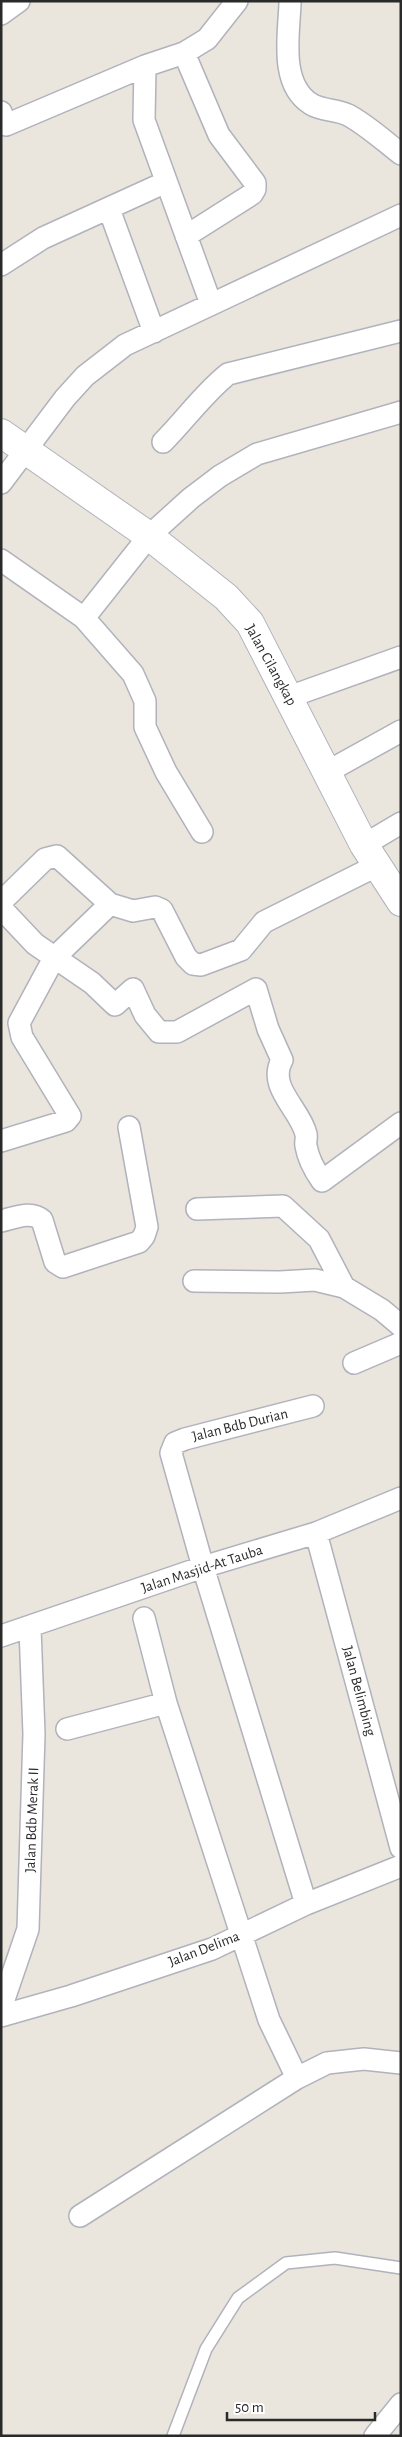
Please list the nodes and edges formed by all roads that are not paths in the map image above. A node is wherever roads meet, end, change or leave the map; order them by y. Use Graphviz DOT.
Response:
graph roads {
  1 [pos="19,1"];
  2 [pos="237,1"];
  3 [pos="290,2"];
  4 [pos="1,14"];
  5 [pos="184,53"];
  6 [pos="146,66"];
  7 [pos="1,112"];
  8 [pos="401,154"];
  9 [pos="166,182"];
  10 [pos="109,209"];
  11 [pos="401,215"];
  12 [pos="186,236"];
  13 [pos="1,265"];
  14 [pos="211,304"];
  15 [pos="154,332"];
  16 [pos="401,332"];
  17 [pos="401,412"];
  18 [pos="1,433"];
  19 [pos="163,442"];
  20 [pos="28,450"];
  21 [pos="1,483"];
  22 [pos="149,536"];
  23 [pos="1,560"];
  24 [pos="84,618"];
  25 [pos="401,657"];
  26 [pos="290,697"];
  27 [pos="401,731"];
  28 [pos="327,772"];
  29 [pos="401,823"];
  30 [pos="202,832"];
  31 [pos="370,856"];
  32 [pos="1,902"];
  33 [pos="401,902"];
  34 [pos="110,904"];
  35 [pos="1,908"];
  36 [pos="54,958"];
  37 [pos="401,1123"];
  38 [pos="129,1127"];
  39 [pos="1,1141"];
  40 [pos="198,1209"];
  41 [pos="1,1221"];
  42 [pos="194,1280"];
  43 [pos="344,1288"];
  44 [pos="401,1326"];
  45 [pos="401,1343"];
  46 [pos="354,1364"];
  47 [pos="314,1406"];
  48 [pos="401,1498"];
  49 [pos="316,1533"];
  50 [pos="203,1567"];
  51 [pos="144,1618"];
  52 [pos="30,1628"];
  53 [pos="1,1636"];
  54 [pos="166,1703"];
  55 [pos="67,1729"];
  56 [pos="401,1848"];
  57 [pos="401,1866"];
  58 [pos="306,1904"];
  59 [pos="242,1935"];
  60 [pos="1,2008"];
  61 [pos="1,2016"];
  62 [pos="401,2063"];
  63 [pos="297,2078"];
  64 [pos="80,2216"];
  65 [pos="401,2268"];
  66 [pos="401,2404"];
  67 [pos="173,2436"];
  68 [pos="375,2436"];
  1 -- 4 [label="street"];
  2 -- 5 [label="street"];
  3 -- 8 [label="street"];
  5 -- 6 [label="street"];
  5 -- 12 [label="street"];
  6 -- 7 [label="street"];
  6 -- 9 [label="street"];
  9 -- 10 [label="street"];
  9 -- 12 [label="street"];
  10 -- 13 [label="street"];
  10 -- 15 [label="street"];
  11 -- 14 [label="street"];
  12 -- 14 [label="street"];
  14 -- 15 [label="street"];
  15 -- 20 [label="street"];
  16 -- 19 [label="street"];
  17 -- 22 [label="street"];
  18 -- 20 [label="street, Jalan Cilangkap"];
  20 -- 21 [label="street"];
  20 -- 22 [label="street, Jalan Cilangkap"];
  22 -- 24 [label="street"];
  22 -- 26 [label="street, Jalan Cilangkap"];
  23 -- 24 [label="street"];
  24 -- 30 [label="street"];
  25 -- 26 [label="street"];
  26 -- 28 [label="street, Jalan Cilangkap"];
  27 -- 28 [label="street"];
  28 -- 31 [label="street, Jalan Cilangkap"];
  29 -- 31 [label="street"];
  31 -- 33 [label="street, Jalan Cilangkap"];
  31 -- 34 [label="street"];
  32 -- 34 [label="street"];
  34 -- 36 [label="street"];
  35 -- 36 [label="street"];
  36 -- 37 [label="street"];
  36 -- 39 [label="street"];
  38 -- 41 [label="street"];
  40 -- 43 [label="street"];
  42 -- 43 [label="street"];
  43 -- 44 [label="street"];
  45 -- 46 [label="street"];
  47 -- 50 [label="street, Jalan Bdb Durian"];
  48 -- 49 [label="street, Jalan Masjid-At Tauba"];
  49 -- 50 [label="street, Jalan Masjid-At Tauba"];
  49 -- 56 [label="street, Jalan Belimbing"];
  50 -- 52 [label="street, Jalan Masjid-At Tauba"];
  50 -- 58 [label="street"];
  51 -- 54 [label="street"];
  52 -- 53 [label="street, Jalan Masjid-At Tauba"];
  52 -- 60 [label="street, Jalan Bdb Merak II"];
  54 -- 55 [label="street"];
  54 -- 59 [label="street"];
  57 -- 58 [label="street, Jalan Delima"];
  58 -- 59 [label="street, Jalan Delima"];
  59 -- 61 [label="street, Jalan Delima"];
  59 -- 63 [label="street"];
  62 -- 63 [label="street"];
  63 -- 64 [label="street"];
  65 -- 67 [label="lane"];
  66 -- 68 [label="street"];
}
